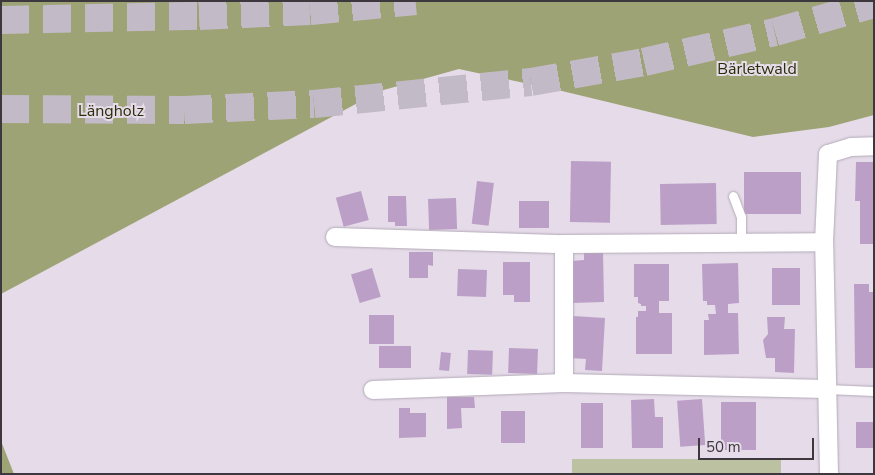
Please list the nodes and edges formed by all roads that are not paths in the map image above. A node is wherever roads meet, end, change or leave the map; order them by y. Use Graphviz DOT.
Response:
graph roads {
  1 [pos="874,146"];
  2 [pos="733,196"];
  3 [pos="336,237"];
  4 [pos="741,242"];
  5 [pos="824,242"];
  6 [pos="564,244"];
  7 [pos="564,383"];
  8 [pos="826,389"];
  9 [pos="373,390"];
  10 [pos="874,392"];
  11 [pos="829,474"];
  1 -- 5 [label="street"];
  2 -- 4 [label="lane"];
  3 -- 6 [label="street"];
  4 -- 5 [label="street"];
  4 -- 6 [label="street"];
  5 -- 8 [label="street"];
  6 -- 7 [label="street"];
  7 -- 8 [label="street"];
  7 -- 9 [label="street"];
  8 -- 10 [label="lane"];
  8 -- 11 [label="street"];
}
